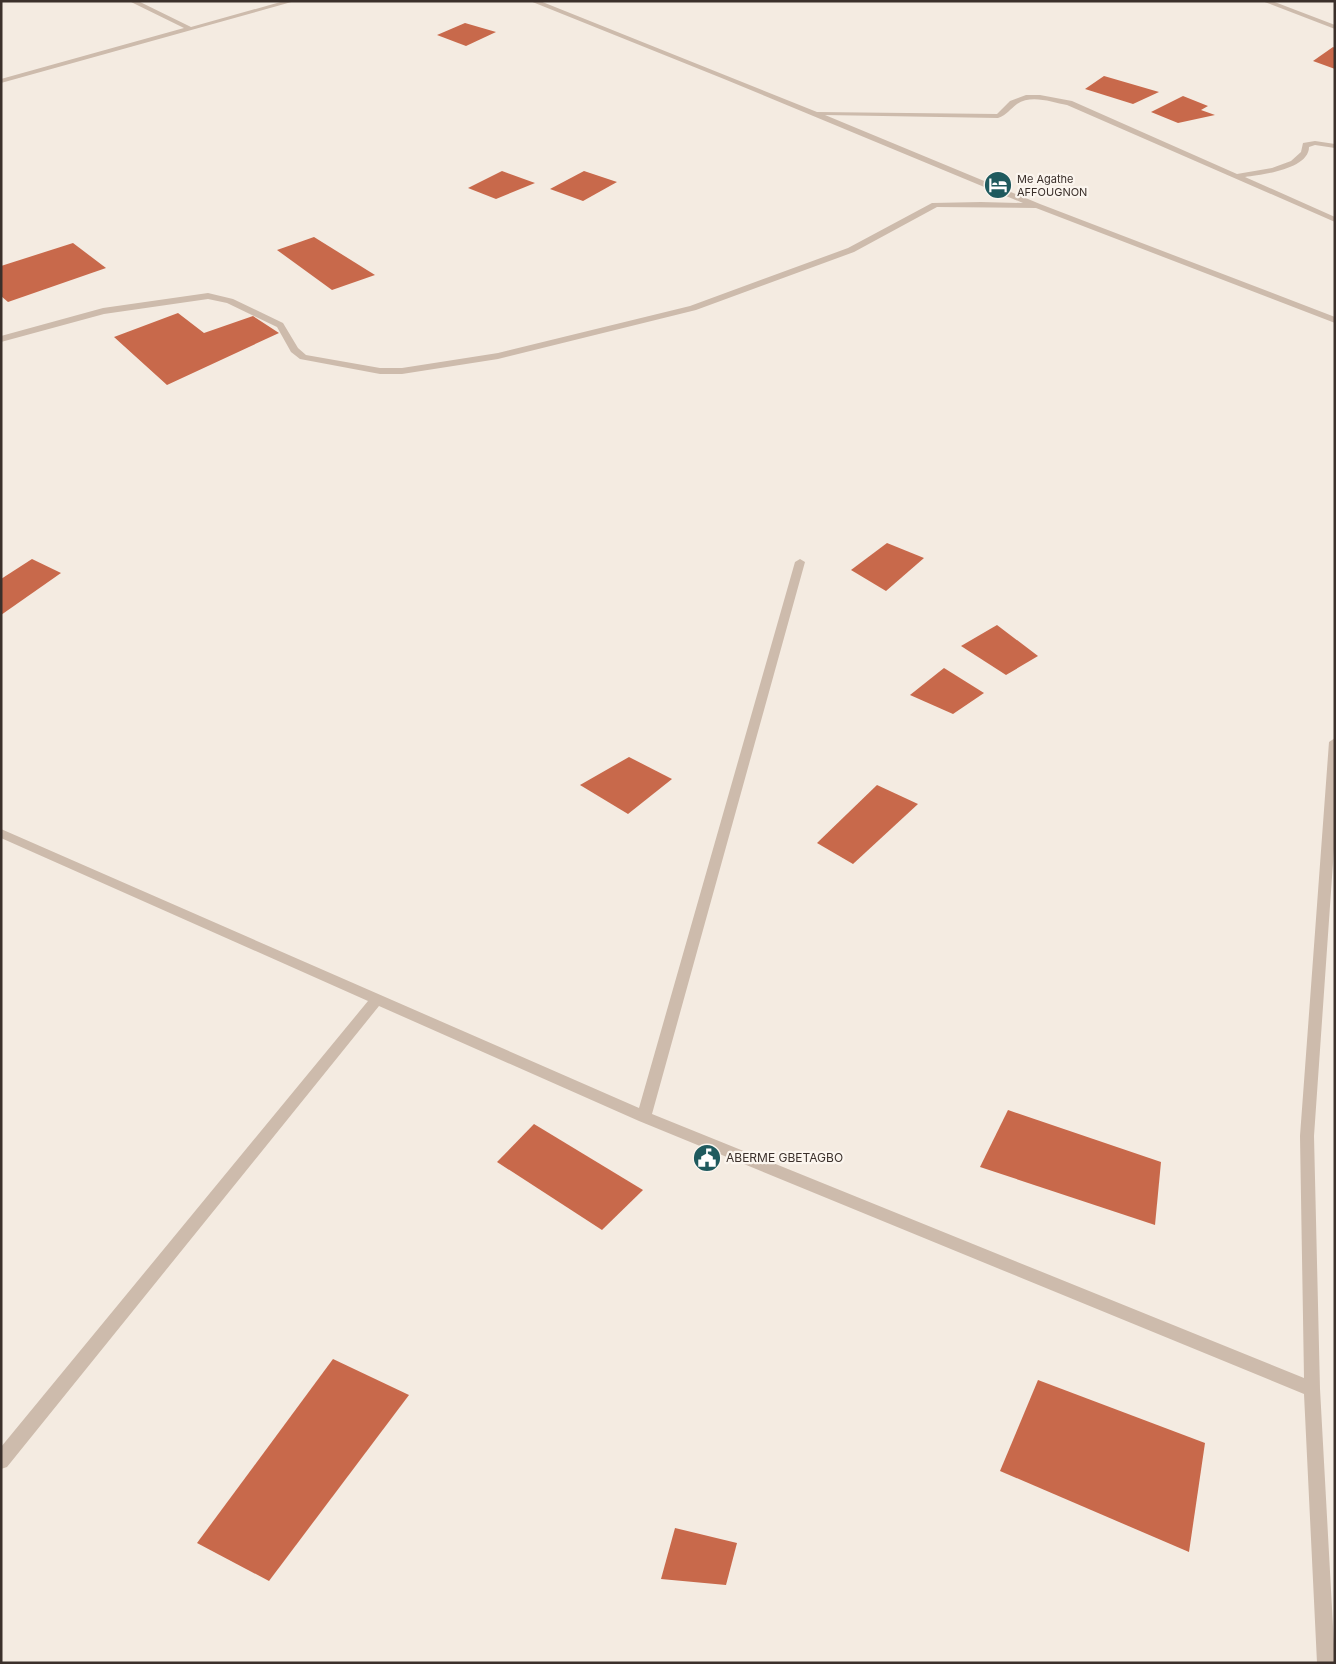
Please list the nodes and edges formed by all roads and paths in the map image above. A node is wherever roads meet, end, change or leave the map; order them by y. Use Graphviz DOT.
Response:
graph roads {
  1 [pos="132,1"];
  2 [pos="292,1"];
  3 [pos="533,1"];
  4 [pos="1266,1"];
  5 [pos="1335,27"];
  6 [pos="191,29"];
  7 [pos="1,81"];
  8 [pos="813,112"];
  9 [pos="1335,146"];
  10 [pos="1238,176"];
  11 [pos="1037,206"];
  12 [pos="1335,220"];
  13 [pos="1335,320"];
  14 [pos="1,339"];
  15 [pos="800,562"];
  16 [pos="1335,742"];
  17 [pos="1,833"];
  18 [pos="377,999"];
  19 [pos="644,1117"];
  20 [pos="1312,1389"];
  21 [pos="1,1461"];
  22 [pos="1326,1663"];
  1 -- 6 [label="street"];
  2 -- 6 [label="street"];
  3 -- 8 [label="street"];
  4 -- 5 [label="street"];
  6 -- 7 [label="street"];
  8 -- 10 [label="street"];
  8 -- 11 [label="street"];
  9 -- 10 [label="street"];
  10 -- 12 [label="street"];
  11 -- 13 [label="street"];
  11 -- 14 [label="street"];
  15 -- 19 [label="street"];
  16 -- 20 [label="street"];
  17 -- 18 [label="street"];
  18 -- 19 [label="street"];
  18 -- 21 [label="street"];
  19 -- 20 [label="street"];
  20 -- 22 [label="street"];
}
